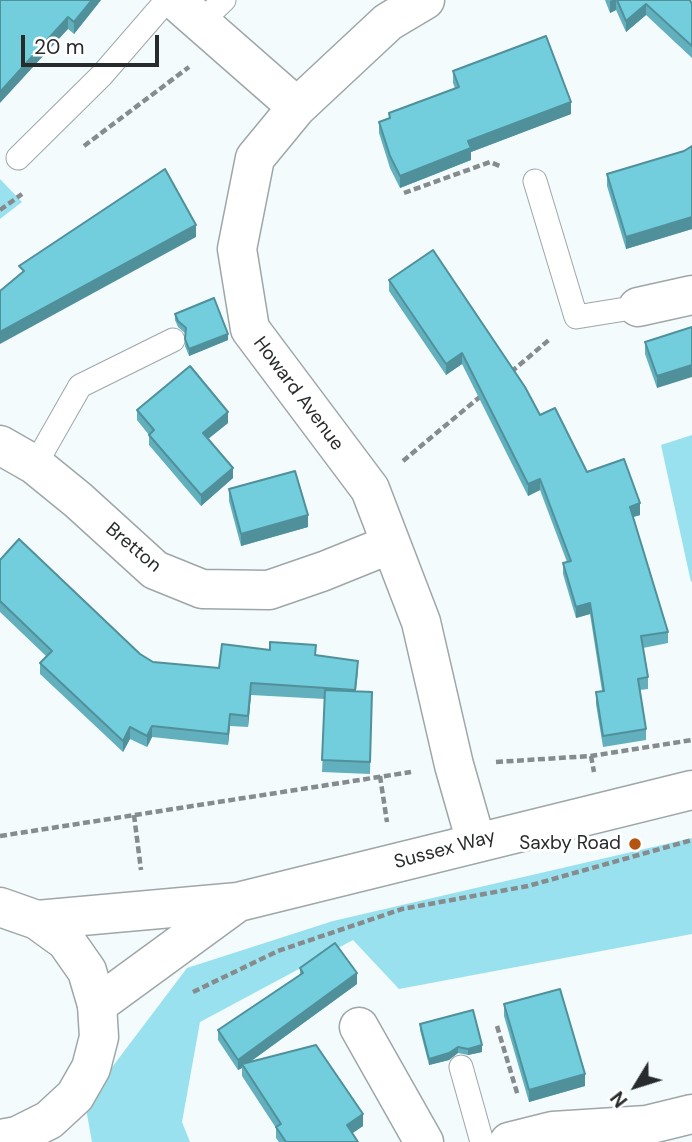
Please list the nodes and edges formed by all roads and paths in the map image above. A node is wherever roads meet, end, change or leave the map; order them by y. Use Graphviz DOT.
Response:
graph roads {
  1 [pos="167,0"];
  2 [pos="425,0"];
  3 [pos="206,16"];
  4 [pos="297,107"];
  5 [pos="75,154"];
  6 [pos="18,158"];
  7 [pos="535,181"];
  8 [pos="32,186"];
  9 [pos="404,193"];
  10 [pos="0,210"];
  11 [pos="692,295"];
  12 [pos="638,307"];
  13 [pos="576,317"];
  14 [pos="173,340"];
  15 [pos="504,377"];
  16 [pos="483,394"];
  17 [pos="12,459"];
  18 [pos="370,489"];
  19 [pos="391,544"];
  20 [pos="692,740"];
  21 [pos="454,765"];
  22 [pos="692,790"];
  23 [pos="0,836"];
  24 [pos="692,840"];
  25 [pos="476,842"];
  26 [pos="615,862"];
  27 [pos="238,902"];
  28 [pos="0,907"];
  29 [pos="37,920"];
  30 [pos="97,1005"];
  31 [pos="497,1026"];
  32 [pos="359,1027"];
  33 [pos="461,1067"];
  34 [pos="75,1096"];
  35 [pos="692,1114"];
  36 [pos="0,1139"];
  37 [pos="520,1139"];
  38 [pos="55,1142"];
  39 [pos="424,1142"];
  40 [pos="482,1142"];
  1 -- 6 [label="lane"];
  2 -- 4 [label="street, Howard Avenue"];
  3 -- 4 [label="street"];
  3 -- 5 [label="path"];
  4 -- 18 [label="street, Howard Avenue"];
  7 -- 9 [label="path"];
  7 -- 13 [label="lane"];
  8 -- 10 [label="path"];
  11 -- 12 [label="street"];
  12 -- 13 [label="lane"];
  13 -- 15 [label="path"];
  14 -- 17 [label="lane"];
  16 -- 18 [label="path"];
  17 -- 19 [label="street, Bretton"];
  18 -- 19 [label="street, Howard Avenue"];
  19 -- 21 [label="street, Howard Avenue"];
  20 -- 21 [label="path"];
  21 -- 23 [label="path"];
  21 -- 25 [label="street, Howard Avenue"];
  22 -- 25 [label="street, Sussex Way"];
  24 -- 26 [label="path"];
  25 -- 27 [label="street, Sussex Way"];
  27 -- 29 [label="street, Sussex Way"];
  27 -- 30 [label="street, Sussex Way"];
  28 -- 29 [label="street"];
  29 -- 30 [label="street"];
  30 -- 34 [label="street"];
  31 -- 37 [label="path"];
  32 -- 39 [label="street"];
  33 -- 40 [label="lane"];
  34 -- 36 [label="street"];
  34 -- 38 [label="street"];
  35 -- 37 [label="street"];
}
